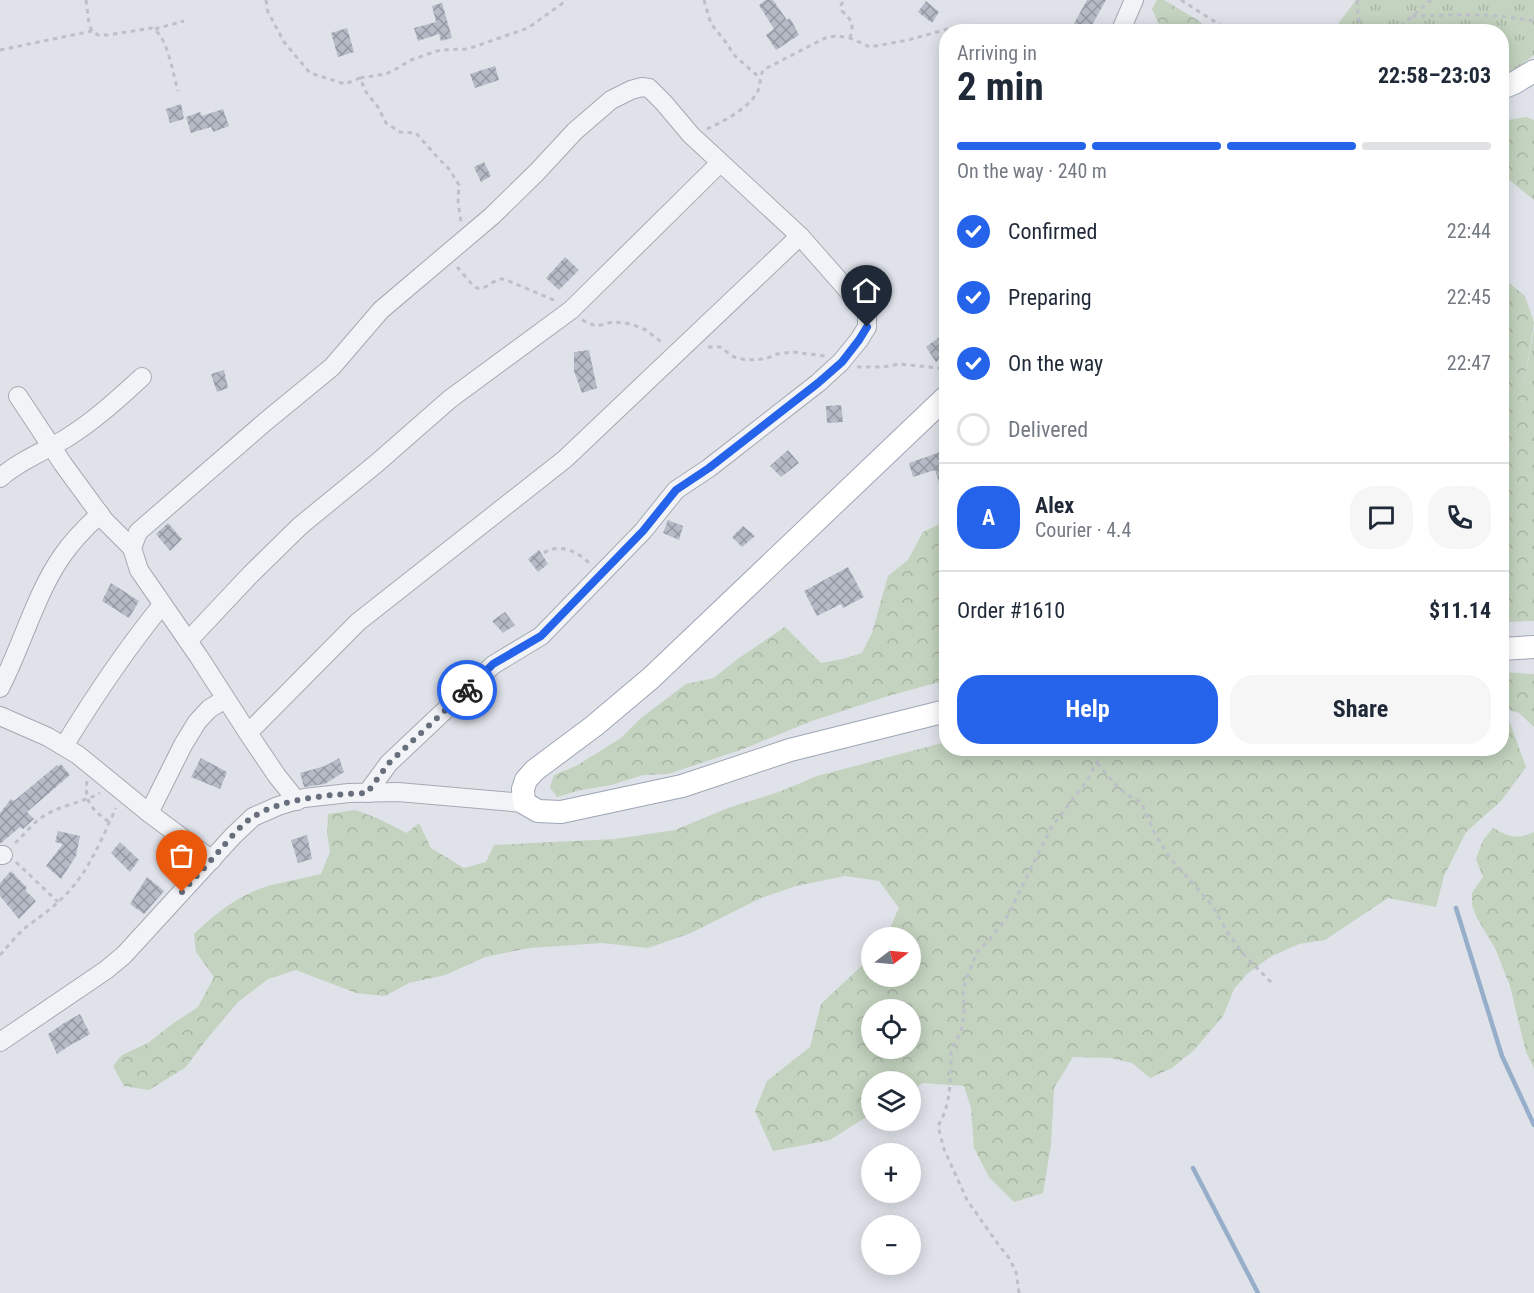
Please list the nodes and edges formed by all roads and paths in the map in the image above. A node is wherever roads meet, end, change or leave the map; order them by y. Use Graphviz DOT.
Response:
graph roads {
  1 [pos="86,0"];
  2 [pos="266,0"];
  3 [pos="567,0"];
  4 [pos="704,0"];
  5 [pos="1134,0"];
  6 [pos="1181,0"];
  7 [pos="1358,0"];
  8 [pos="1431,0"];
  9 [pos="843,2"];
  10 [pos="1412,16"];
  11 [pos="184,21"];
  12 [pos="1534,21"];
  13 [pos="1124,24"];
  14 [pos="1218,24"];
  15 [pos="1361,24"];
  16 [pos="1403,24"];
  17 [pos="155,29"];
  18 [pos="92,31"];
  19 [pos="939,31"];
  20 [pos="850,38"];
  21 [pos="0,50"];
  22 [pos="1534,71"];
  23 [pos="360,78"];
  24 [pos="760,78"];
  25 [pos="1509,85"];
  26 [pos="178,91"];
  27 [pos="691,135"];
  28 [pos="720,163"];
  29 [pos="800,236"];
  30 [pos="454,247"];
  31 [pos="142,377"];
  32 [pos="18,396"];
  33 [pos="939,404"];
  34 [pos="51,446"];
  35 [pos="0,478"];
  36 [pos="100,514"];
  37 [pos="132,548"];
  38 [pos="544,553"];
  39 [pos="599,576"];
  40 [pos="162,604"];
  41 [pos="188,642"];
  42 [pos="1534,646"];
  43 [pos="1509,648"];
  44 [pos="0,688"];
  45 [pos="225,699"];
  46 [pos="939,713"];
  47 [pos="0,716"];
  48 [pos="248,734"];
  49 [pos="64,746"];
  50 [pos="1100,756"];
  51 [pos="1097,764"];
  52 [pos="90,765"];
  53 [pos="119,789"];
  54 [pos="367,793"];
  55 [pos="87,800"];
  56 [pos="297,801"];
  57 [pos="524,803"];
  58 [pos="149,813"];
  59 [pos="109,823"];
  60 [pos="2,855"];
  61 [pos="212,860"];
  62 [pos="58,902"];
  63 [pos="0,955"];
  64 [pos="1274,984"];
  65 [pos="0,1042"];
  66 [pos="1019,1293"];
  1 -- 18 [label="path"];
  2 -- 23 [label="path"];
  3 -- 23 [label="path"];
  4 -- 24 [label="path"];
  5 -- 13 [label="street"];
  6 -- 14 [label="path"];
  7 -- 15 [label="path"];
  8 -- 10 [label="path"];
  9 -- 20 [label="path"];
  10 -- 12 [label="path"];
  10 -- 16 [label="path"];
  11 -- 17 [label="path"];
  17 -- 18 [label="path"];
  17 -- 26 [label="path"];
  18 -- 21 [label="path"];
  19 -- 20 [label="path"];
  20 -- 24 [label="path"];
  22 -- 25 [label="main road"];
  23 -- 30 [label="path"];
  24 -- 27 [label="path"];
  27 -- 28 [label="street"];
  27 -- 30 [label="street"];
  28 -- 29 [label="street"];
  28 -- 41 [label="street"];
  29 -- 39 [label="street"];
  29 -- 48 [label="street"];
  30 -- 37 [label="street"];
  31 -- 34 [label="street"];
  32 -- 34 [label="street"];
  33 -- 57 [label="main road"];
  34 -- 35 [label="street"];
  34 -- 36 [label="street"];
  36 -- 37 [label="street"];
  36 -- 44 [label="street"];
  37 -- 40 [label="street"];
  38 -- 39 [label="path"];
  39 -- 54 [label="street"];
  40 -- 41 [label="street"];
  40 -- 49 [label="street"];
  41 -- 45 [label="street"];
  42 -- 43 [label="main road"];
  45 -- 48 [label="street"];
  45 -- 58 [label="street"];
  46 -- 57 [label="main road"];
  47 -- 49 [label="street"];
  48 -- 56 [label="street"];
  49 -- 52 [label="street"];
  50 -- 51 [label="path"];
  51 -- 64 [label="path"];
  51 -- 66 [label="path"];
  52 -- 53 [label="street"];
  52 -- 55 [label="path"];
  53 -- 55 [label="path"];
  53 -- 58 [label="street"];
  53 -- 59 [label="path"];
  54 -- 56 [label="street"];
  54 -- 57 [label="street"];
  55 -- 59 [label="path"];
  55 -- 60 [label="path"];
  56 -- 61 [label="street"];
  58 -- 61 [label="street"];
  59 -- 62 [label="path"];
  60 -- 62 [label="path"];
  61 -- 65 [label="street"];
  62 -- 63 [label="path"];
}
